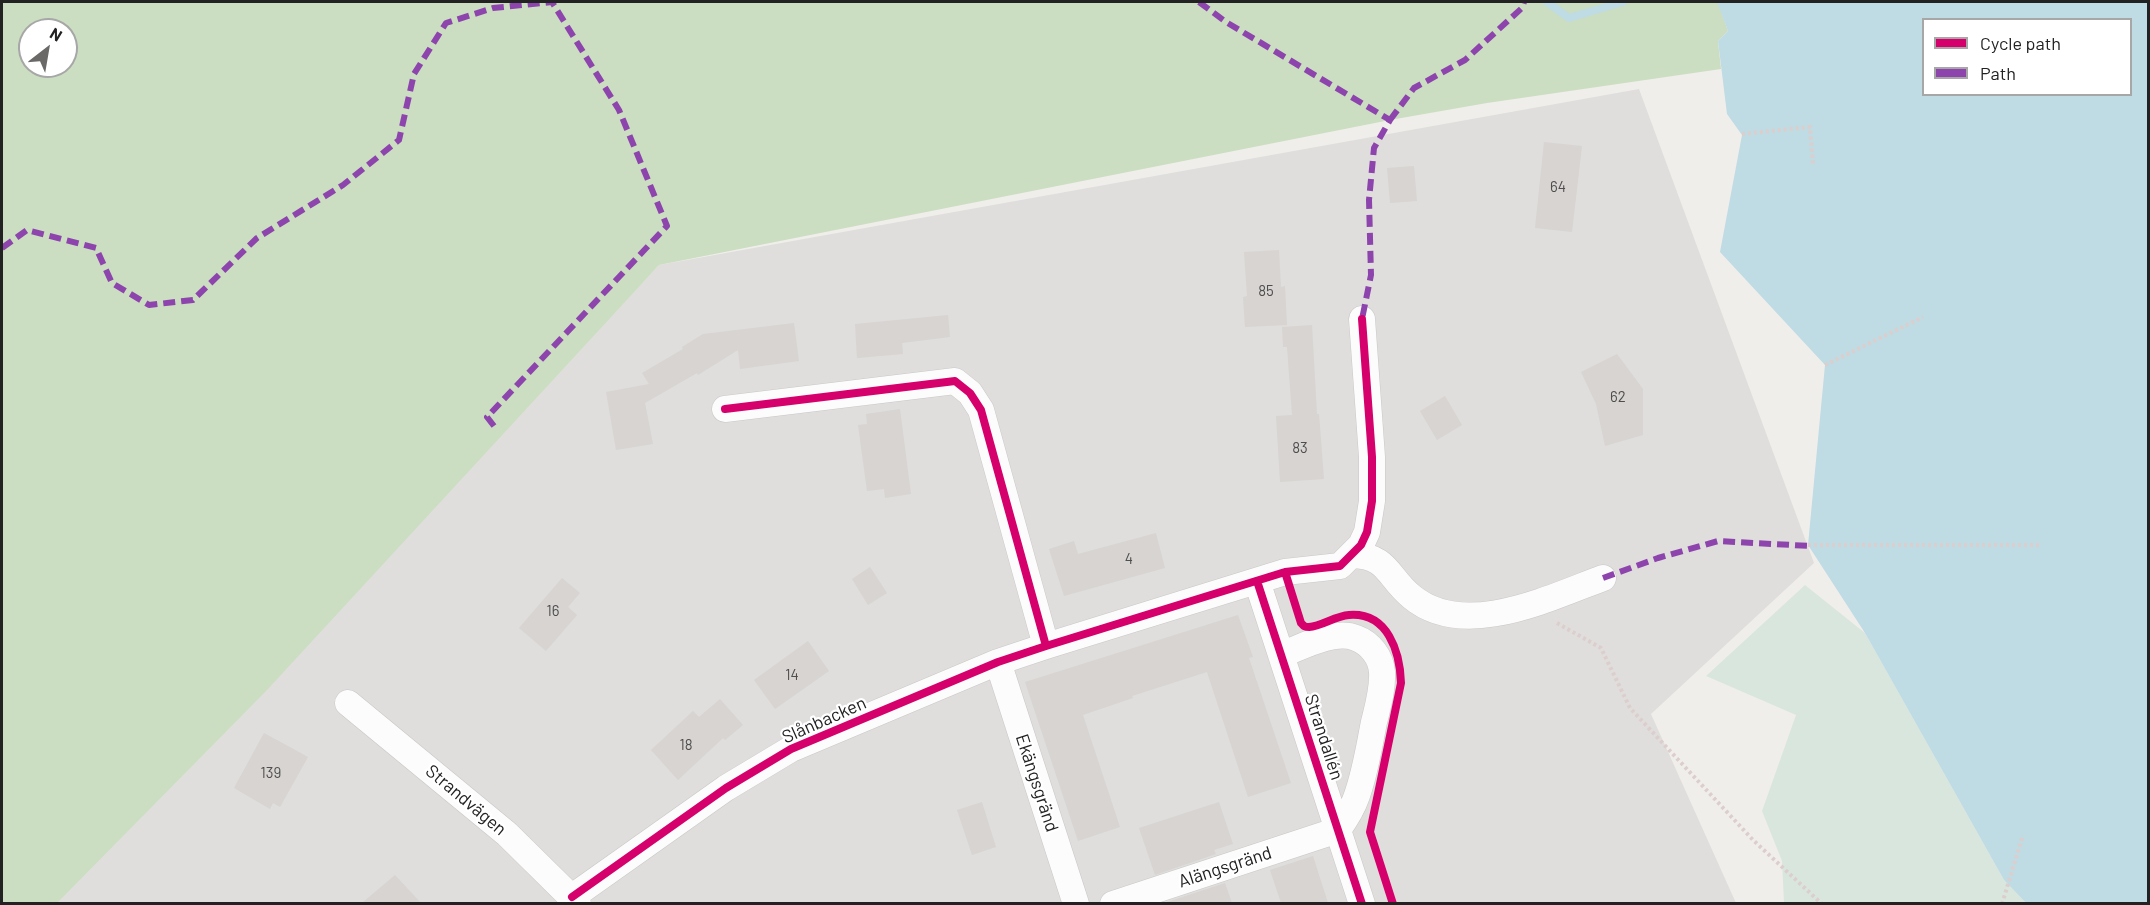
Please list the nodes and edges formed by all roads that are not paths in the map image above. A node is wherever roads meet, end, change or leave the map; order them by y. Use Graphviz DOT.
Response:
graph roads {
  1 [pos="1362,319"];
  2 [pos="725,410"];
  3 [pos="1352,555"];
  4 [pos="1603,578"];
  5 [pos="1257,581"];
  6 [pos="1046,646"];
  7 [pos="1281,655"];
  8 [pos="998,662"];
  9 [pos="348,703"];
  10 [pos="1338,830"];
  11 [pos="575,900"];
  12 [pos="1076,903"];
  13 [pos="1113,903"];
  14 [pos="1362,903"];
  1 -- 3 [label="street"];
  2 -- 6 [label="street"];
  3 -- 4 [label="street"];
  3 -- 5 [label="street, Slånbacken"];
  5 -- 6 [label="street, Slånbacken"];
  5 -- 7 [label="street, Strandallén"];
  6 -- 8 [label="street, Slånbacken"];
  7 -- 10 [label="street, Strandallén"];
  7 -- 10 [label="street"];
  8 -- 11 [label="street, Slånbacken"];
  8 -- 12 [label="street, Ekängsgränd"];
  9 -- 11 [label="street, Strandvägen"];
  10 -- 13 [label="street, Alängsgränd"];
  10 -- 14 [label="street, Strandallén"];
}
